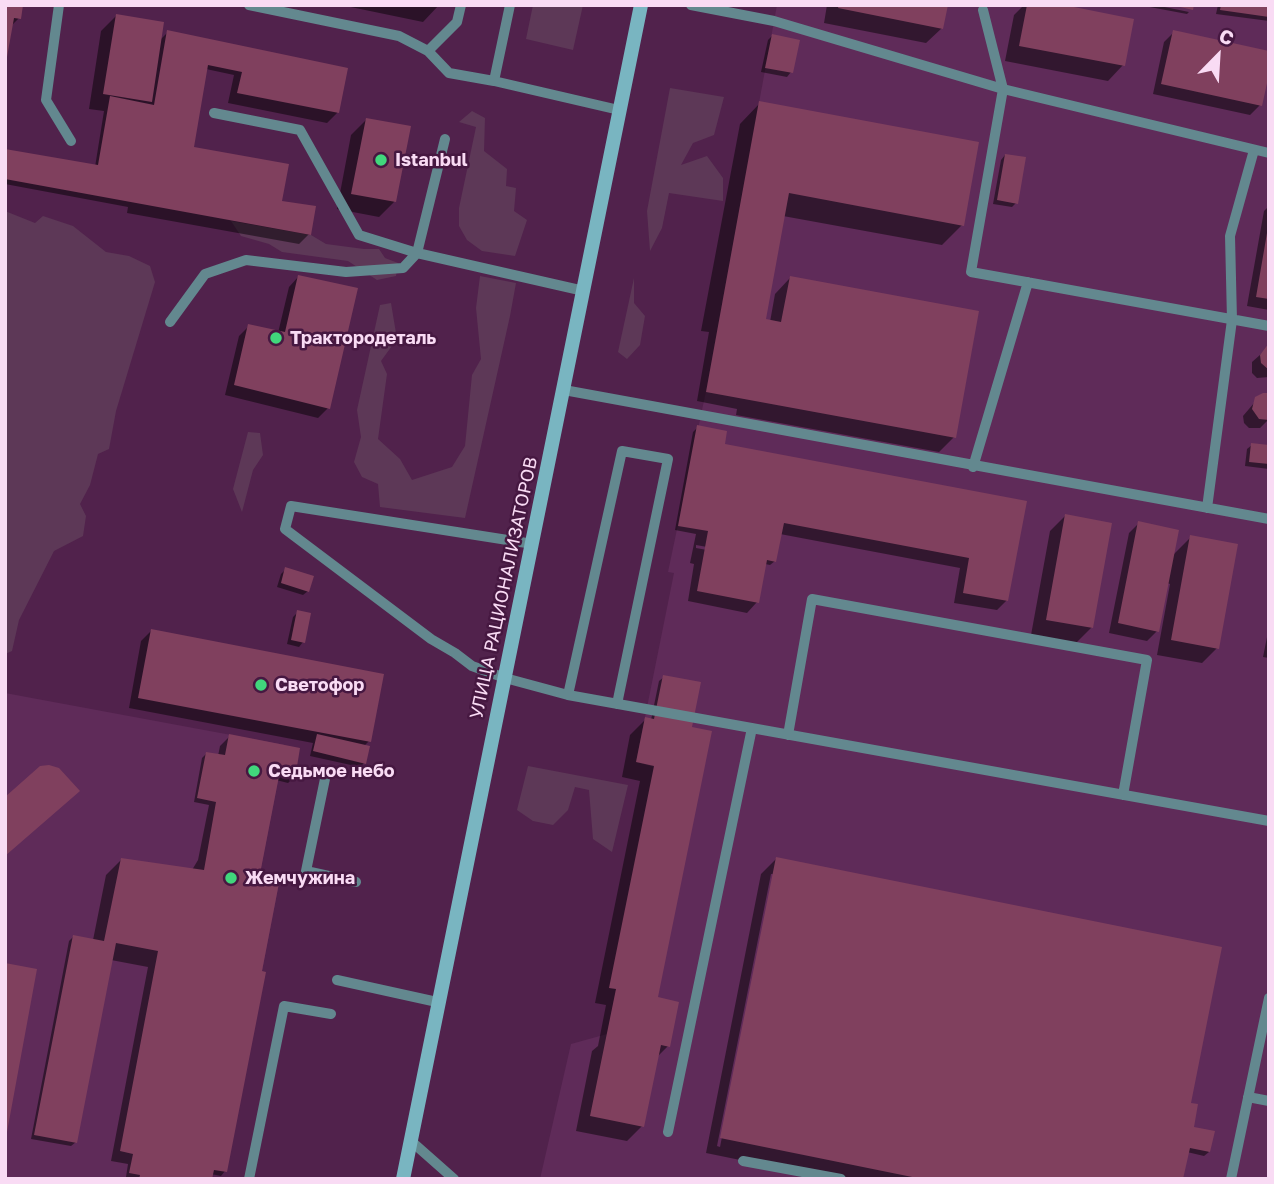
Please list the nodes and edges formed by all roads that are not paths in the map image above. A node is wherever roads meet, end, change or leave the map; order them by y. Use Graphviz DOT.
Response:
graph roads {
  1 [pos="59,5"];
  2 [pos="249,5"];
  3 [pos="461,5"];
  4 [pos="510,5"];
  5 [pos="641,5"];
  6 [pos="691,5"];
  7 [pos="983,10"];
  8 [pos="428,51"];
  9 [pos="494,81"];
  10 [pos="1003,89"];
  11 [pos="620,110"];
  12 [pos="214,113"];
  13 [pos="445,139"];
  14 [pos="71,141"];
  15 [pos="1254,150"];
  16 [pos="1269,153"];
  17 [pos="417,253"];
  18 [pos="1028,282"];
  19 [pos="584,291"];
  20 [pos="1232,320"];
  21 [pos="170,322"];
  22 [pos="1269,326"];
  23 [pos="564,390"];
  24 [pos="973,467"];
  25 [pos="1207,508"];
  26 [pos="1269,519"];
  27 [pos="533,544"];
  28 [pos="505,678"];
  29 [pos="568,695"];
  30 [pos="617,704"];
  31 [pos="752,728"];
  32 [pos="788,735"];
  33 [pos="326,774"];
  34 [pos="1123,795"];
  35 [pos="1269,821"];
  36 [pos="356,882"];
  37 [pos="337,980"];
  38 [pos="1269,998"];
  39 [pos="437,1002"];
  40 [pos="331,1014"];
  41 [pos="1248,1097"];
  42 [pos="1269,1101"];
  43 [pos="668,1132"];
  44 [pos="411,1141"];
  45 [pos="743,1161"];
  46 [pos="249,1179"];
  47 [pos="403,1179"];
  48 [pos="454,1179"];
  49 [pos="841,1179"];
  50 [pos="1230,1179"];
  1 -- 14 [label="lane"];
  2 -- 8 [label="lane"];
  3 -- 8 [label="lane"];
  4 -- 9 [label="lane"];
  5 -- 11 [label="main road, УЛИЦА РАЦИОНАЛИЗАТОРОВ"];
  6 -- 10 [label="lane"];
  7 -- 10 [label="lane"];
  8 -- 9 [label="lane"];
  9 -- 11 [label="lane"];
  10 -- 15 [label="lane"];
  10 -- 18 [label="lane"];
  11 -- 19 [label="main road, УЛИЦА РАЦИОНАЛИЗАТОРОВ"];
  12 -- 17 [label="lane"];
  13 -- 17 [label="lane"];
  15 -- 16 [label="lane"];
  15 -- 20 [label="lane"];
  17 -- 19 [label="lane"];
  17 -- 21 [label="lane"];
  18 -- 20 [label="lane"];
  18 -- 24 [label="lane"];
  19 -- 23 [label="main road, УЛИЦА РАЦИОНАЛИЗАТОРОВ"];
  20 -- 22 [label="lane"];
  20 -- 25 [label="lane"];
  23 -- 24 [label="lane"];
  23 -- 27 [label="main road, УЛИЦА РАЦИОНАЛИЗАТОРОВ"];
  24 -- 25 [label="lane"];
  25 -- 26 [label="lane"];
  27 -- 28 [label="main road, УЛИЦА РАЦИОНАЛИЗАТОРОВ"];
  27 -- 28 [label="lane"];
  28 -- 29 [label="lane"];
  28 -- 39 [label="main road, УЛИЦА РАЦИОНАЛИЗАТОРОВ"];
  29 -- 30 [label="lane"];
  29 -- 30 [label="lane"];
  30 -- 31 [label="lane"];
  31 -- 32 [label="lane"];
  31 -- 43 [label="lane"];
  32 -- 34 [label="lane"];
  32 -- 34 [label="lane"];
  33 -- 36 [label="lane"];
  34 -- 35 [label="lane"];
  37 -- 39 [label="lane"];
  38 -- 41 [label="lane"];
  39 -- 44 [label="main road, УЛИЦА РАЦИОНАЛИЗАТОРОВ"];
  40 -- 46 [label="lane"];
  41 -- 42 [label="lane"];
  41 -- 50 [label="lane"];
  44 -- 47 [label="main road, УЛИЦА РАЦИОНАЛИЗАТОРОВ"];
  44 -- 48 [label="lane"];
  45 -- 49 [label="lane"];
}
